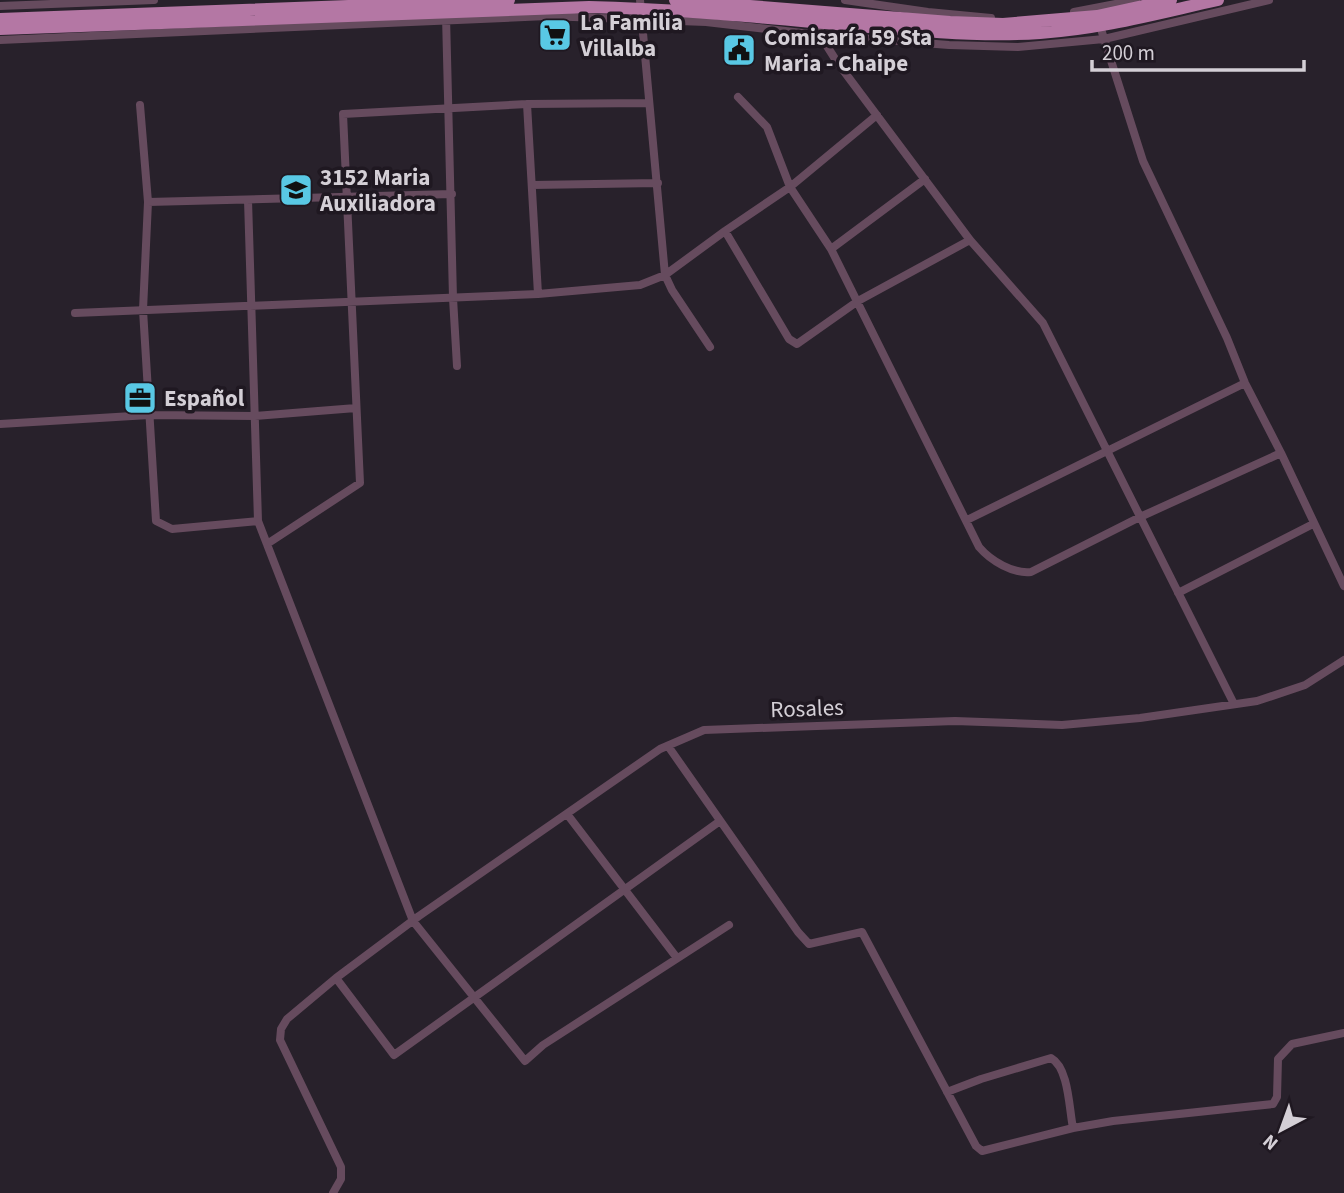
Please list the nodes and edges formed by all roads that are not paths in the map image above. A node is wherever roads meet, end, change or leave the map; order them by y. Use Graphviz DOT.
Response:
graph roads {
  1 [pos="154,0"];
  2 [pos="509,0"];
  3 [pos="675,0"];
  4 [pos="845,0"];
  5 [pos="1136,0"];
  6 [pos="1171,0"];
  7 [pos="1218,0"];
  8 [pos="1269,0"];
  9 [pos="0,6"];
  10 [pos="641,9"];
  11 [pos="887,10"];
  12 [pos="446,11"];
  13 [pos="0,19"];
  14 [pos="802,21"];
  15 [pos="0,29"];
  16 [pos="820,29"];
  17 [pos="933,32"];
  18 [pos="1102,32"];
  19 [pos="0,40"];
  20 [pos="738,97"];
  21 [pos="649,103"];
  22 [pos="527,104"];
  23 [pos="140,105"];
  24 [pos="447,108"];
  25 [pos="877,115"];
  26 [pos="925,179"];
  27 [pos="658,183"];
  28 [pos="532,185"];
  29 [pos="790,187"];
  30 [pos="452,194"];
  31 [pos="345,198"];
  32 [pos="248,200"];
  33 [pos="148,202"];
  34 [pos="725,231"];
  35 [pos="970,240"];
  36 [pos="831,248"];
  37 [pos="666,275"];
  38 [pos="538,295"];
  39 [pos="453,298"];
  40 [pos="858,301"];
  41 [pos="352,302"];
  42 [pos="251,306"];
  43 [pos="143,310"];
  44 [pos="75,313"];
  45 [pos="710,346"];
  46 [pos="457,366"];
  47 [pos="1245,383"];
  48 [pos="356,408"];
  49 [pos="149,415"];
  50 [pos="255,416"];
  51 [pos="0,424"];
  52 [pos="1107,451"];
  53 [pos="1281,453"];
  54 [pos="1140,517"];
  55 [pos="967,520"];
  56 [pos="258,521"];
  57 [pos="1313,524"];
  58 [pos="267,544"];
  59 [pos="1344,586"];
  60 [pos="1178,593"];
  61 [pos="1344,660"];
  62 [pos="1234,704"];
  63 [pos="668,746"];
  64 [pos="567,814"];
  65 [pos="720,821"];
  66 [pos="625,891"];
  67 [pos="413,921"];
  68 [pos="729,925"];
  69 [pos="677,958"];
  70 [pos="336,978"];
  71 [pos="474,998"];
  72 [pos="1344,1033"];
  73 [pos="947,1092"];
  74 [pos="1073,1128"];
  75 [pos="333,1193"];
  1 -- 9 [label="street"];
  2 -- 12 [label="highway"];
  3 -- 11 [label="highway"];
  4 -- 11 [label="street"];
  5 -- 11 [label="street"];
  6 -- 11 [label="highway"];
  7 -- 18 [label="highway"];
  8 -- 18 [label="street"];
  10 -- 12 [label="highway"];
  10 -- 14 [label="highway"];
  10 -- 16 [label="street"];
  10 -- 21 [label="street"];
  11 -- 14 [label="street"];
  11 -- 17 [label="street"];
  12 -- 13 [label="highway"];
  12 -- 15 [label="highway"];
  12 -- 19 [label="street"];
  12 -- 24 [label="street"];
  14 -- 16 [label="highway"];
  16 -- 17 [label="highway"];
  16 -- 18 [label="street"];
  16 -- 25 [label="street"];
  17 -- 18 [label="highway"];
  18 -- 47 [label="street"];
  20 -- 29 [label="street"];
  21 -- 22 [label="street"];
  21 -- 27 [label="street"];
  22 -- 24 [label="street"];
  22 -- 28 [label="street"];
  23 -- 33 [label="street"];
  24 -- 30 [label="street"];
  24 -- 31 [label="street"];
  25 -- 26 [label="street"];
  25 -- 29 [label="street"];
  26 -- 35 [label="street"];
  26 -- 36 [label="street"];
  27 -- 28 [label="street"];
  27 -- 37 [label="street"];
  28 -- 38 [label="street"];
  29 -- 34 [label="street"];
  29 -- 36 [label="street"];
  30 -- 31 [label="street"];
  30 -- 39 [label="street"];
  31 -- 32 [label="street"];
  31 -- 41 [label="street"];
  32 -- 33 [label="street"];
  32 -- 42 [label="street"];
  33 -- 43 [label="street"];
  34 -- 37 [label="street"];
  34 -- 40 [label="street"];
  35 -- 40 [label="street"];
  35 -- 52 [label="street"];
  36 -- 40 [label="street"];
  37 -- 38 [label="street"];
  37 -- 45 [label="street"];
  38 -- 39 [label="street"];
  39 -- 41 [label="street"];
  39 -- 46 [label="street"];
  40 -- 55 [label="street"];
  41 -- 42 [label="street"];
  41 -- 48 [label="street"];
  42 -- 43 [label="street"];
  42 -- 50 [label="street"];
  43 -- 44 [label="street"];
  43 -- 49 [label="street"];
  47 -- 52 [label="street"];
  47 -- 53 [label="street"];
  48 -- 50 [label="street"];
  48 -- 58 [label="street"];
  49 -- 50 [label="street"];
  49 -- 51 [label="street"];
  49 -- 56 [label="street"];
  50 -- 56 [label="street"];
  52 -- 54 [label="street"];
  52 -- 55 [label="street"];
  53 -- 54 [label="street"];
  53 -- 57 [label="street"];
  54 -- 55 [label="street"];
  54 -- 60 [label="street"];
  56 -- 58 [label="street"];
  57 -- 59 [label="street"];
  57 -- 60 [label="street"];
  58 -- 67 [label="street"];
  60 -- 62 [label="street"];
  61 -- 62 [label="street, Rosales"];
  62 -- 63 [label="street, Rosales"];
  63 -- 64 [label="street, Rosales"];
  63 -- 65 [label="street"];
  64 -- 66 [label="street"];
  64 -- 67 [label="street, Rosales"];
  65 -- 66 [label="street"];
  65 -- 73 [label="street"];
  66 -- 69 [label="street"];
  66 -- 71 [label="street"];
  67 -- 70 [label="street, Rosales"];
  67 -- 71 [label="street"];
  68 -- 69 [label="street"];
  69 -- 71 [label="street"];
  70 -- 71 [label="street"];
  70 -- 75 [label="street, Rosales"];
  72 -- 74 [label="street"];
  73 -- 74 [label="street"];
  73 -- 74 [label="street"];
}
